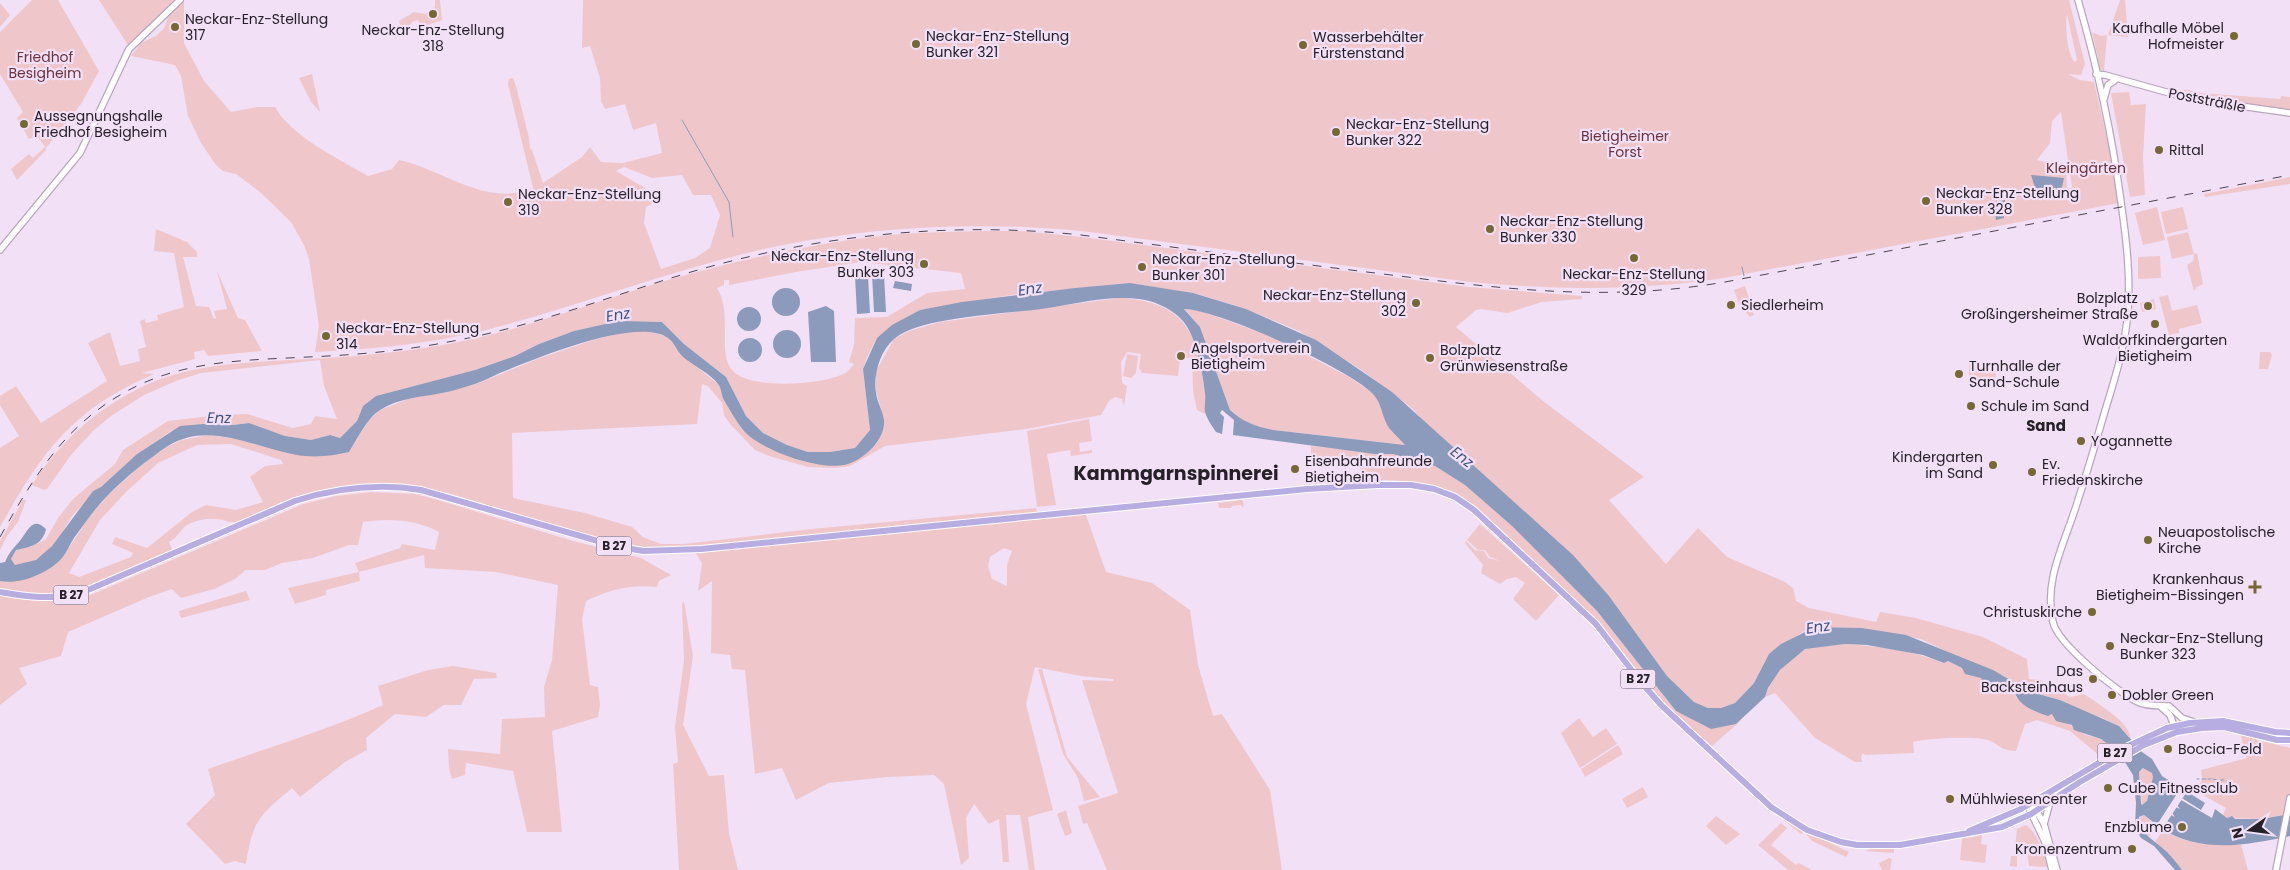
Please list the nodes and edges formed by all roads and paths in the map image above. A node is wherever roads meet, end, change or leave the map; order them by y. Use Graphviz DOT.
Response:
graph roads {
  1 [pos="180,0"];
  2 [pos="2078,0"];
  3 [pos="2097,76"];
  4 [pos="2114,81"];
  5 [pos="2125,81"];
  6 [pos="2104,106"];
  7 [pos="2290,115"];
  8 [pos="0,250"];
  9 [pos="0,592"];
  10 [pos="2161,707"];
  11 [pos="2175,712"];
  12 [pos="2195,722"];
  13 [pos="2171,728"];
  14 [pos="2290,733"];
  15 [pos="2287,740"];
  16 [pos="2290,746"];
  17 [pos="2070,784"];
  18 [pos="2290,798"];
  19 [pos="2050,802"];
  20 [pos="2030,805"];
  21 [pos="2034,812"];
  22 [pos="2044,824"];
  23 [pos="2036,825"];
  24 [pos="1951,837"];
  25 [pos="2054,863"];
  26 [pos="2052,870"];
  27 [pos="2057,870"];
  28 [pos="2276,870"];
  1 -- 8 [label="main road"];
  2 -- 3 [label="main road"];
  3 -- 4 [label="main road, Poststräßle"];
  3 -- 5 [label="main road, Poststräßle"];
  3 -- 6 [label="main road"];
  4 -- 5 [label="main road, Poststräßle"];
  4 -- 6 [label="main road"];
  5 -- 7 [label="main road, Poststräßle"];
  6 -- 10 [label="main road"];
  9 -- 24 [label="main road, B 27"];
  10 -- 11 [label="main road"];
  10 -- 13 [label="main road"];
  11 -- 12 [label="main road"];
  11 -- 13 [label="main road"];
  12 -- 13 [label="main road, B 27"];
  12 -- 14 [label="main road, B 27"];
  13 -- 15 [label="main road, B 27"];
  13 -- 17 [label="main road, B 27"];
  15 -- 16 [label="main road"];
  17 -- 19 [label="main road, B 27"];
  17 -- 20 [label="main road, B 27"];
  18 -- 28 [label="main road"];
  19 -- 21 [label="main road, B 27"];
  19 -- 22 [label="main road"];
  20 -- 21 [label="main road"];
  20 -- 24 [label="main road, B 27"];
  21 -- 22 [label="main road"];
  21 -- 23 [label="main road"];
  21 -- 24 [label="main road, B 27"];
  22 -- 23 [label="main road"];
  22 -- 25 [label="main road"];
  23 -- 25 [label="main road"];
  25 -- 26 [label="main road"];
  25 -- 27 [label="main road"];
}
